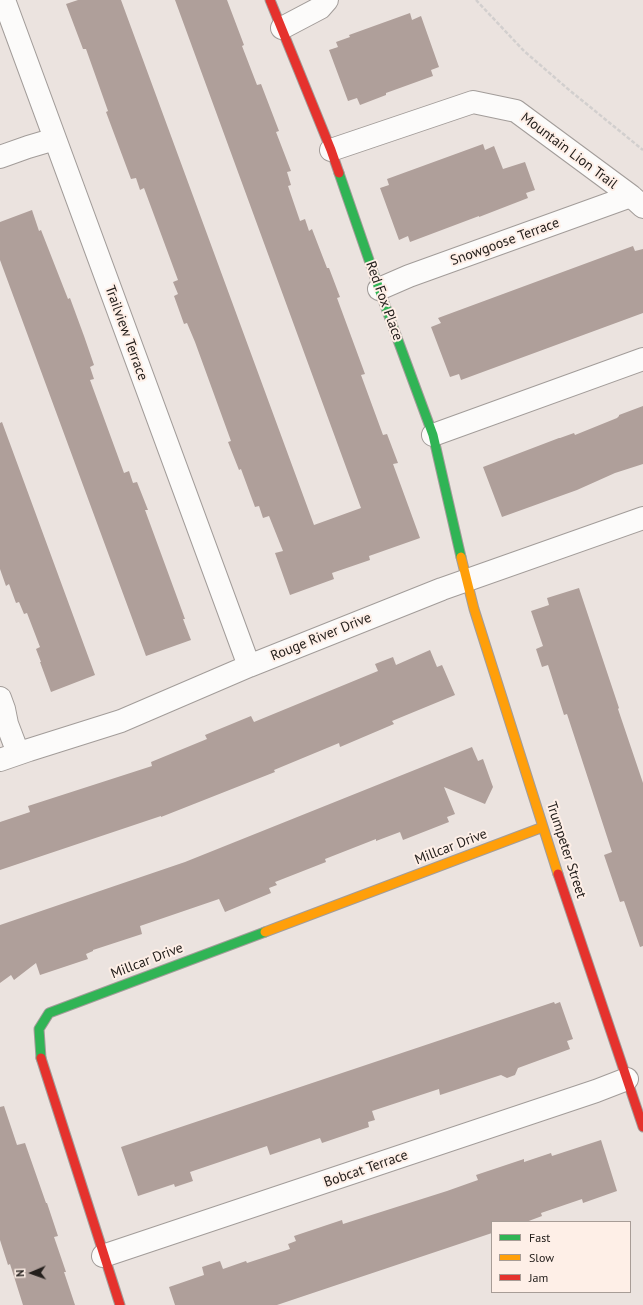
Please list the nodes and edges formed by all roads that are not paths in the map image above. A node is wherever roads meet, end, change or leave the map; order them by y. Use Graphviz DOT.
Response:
graph roads {
  1 [pos="4,0"];
  2 [pos="270,0"];
  3 [pos="327,0"];
  4 [pos="282,28"];
  5 [pos="55,140"];
  6 [pos="331,150"];
  7 [pos="0,157"];
  8 [pos="637,202"];
  9 [pos="379,288"];
  10 [pos="643,359"];
  11 [pos="433,435"];
  12 [pos="643,518"];
  13 [pos="466,580"];
  14 [pos="250,666"];
  15 [pos="0,698"];
  16 [pos="9,756"];
  17 [pos="543,827"];
  18 [pos="627,1079"];
  19 [pos="643,1127"];
  20 [pos="103,1256"];
  21 [pos="120,1305"];
  1 -- 5 [label="street, Trailview Terrace"];
  2 -- 4 [label="street, Red Fox Place"];
  3 -- 4 [label="street"];
  4 -- 6 [label="street, Red Fox Place"];
  5 -- 7 [label="street"];
  5 -- 14 [label="street, Trailview Terrace"];
  6 -- 8 [label="street, Mountain Lion Trail"];
  6 -- 9 [label="street, Red Fox Place"];
  8 -- 9 [label="street, Snowgoose Terrace"];
  9 -- 11 [label="street, Red Fox Place"];
  10 -- 11 [label="street"];
  11 -- 13 [label="street, Red Fox Place"];
  12 -- 13 [label="street, Rouge River Drive"];
  13 -- 14 [label="street, Rouge River Drive"];
  13 -- 17 [label="street, Trumpeter Street"];
  14 -- 16 [label="street, Rouge River Drive"];
  15 -- 16 [label="street"];
  17 -- 18 [label="street, Trumpeter Street"];
  17 -- 20 [label="street, Millcar Drive"];
  18 -- 19 [label="street, Trumpeter Street"];
  18 -- 20 [label="street, Bobcat Terrace"];
  20 -- 21 [label="street, Millcar Drive"];
}
